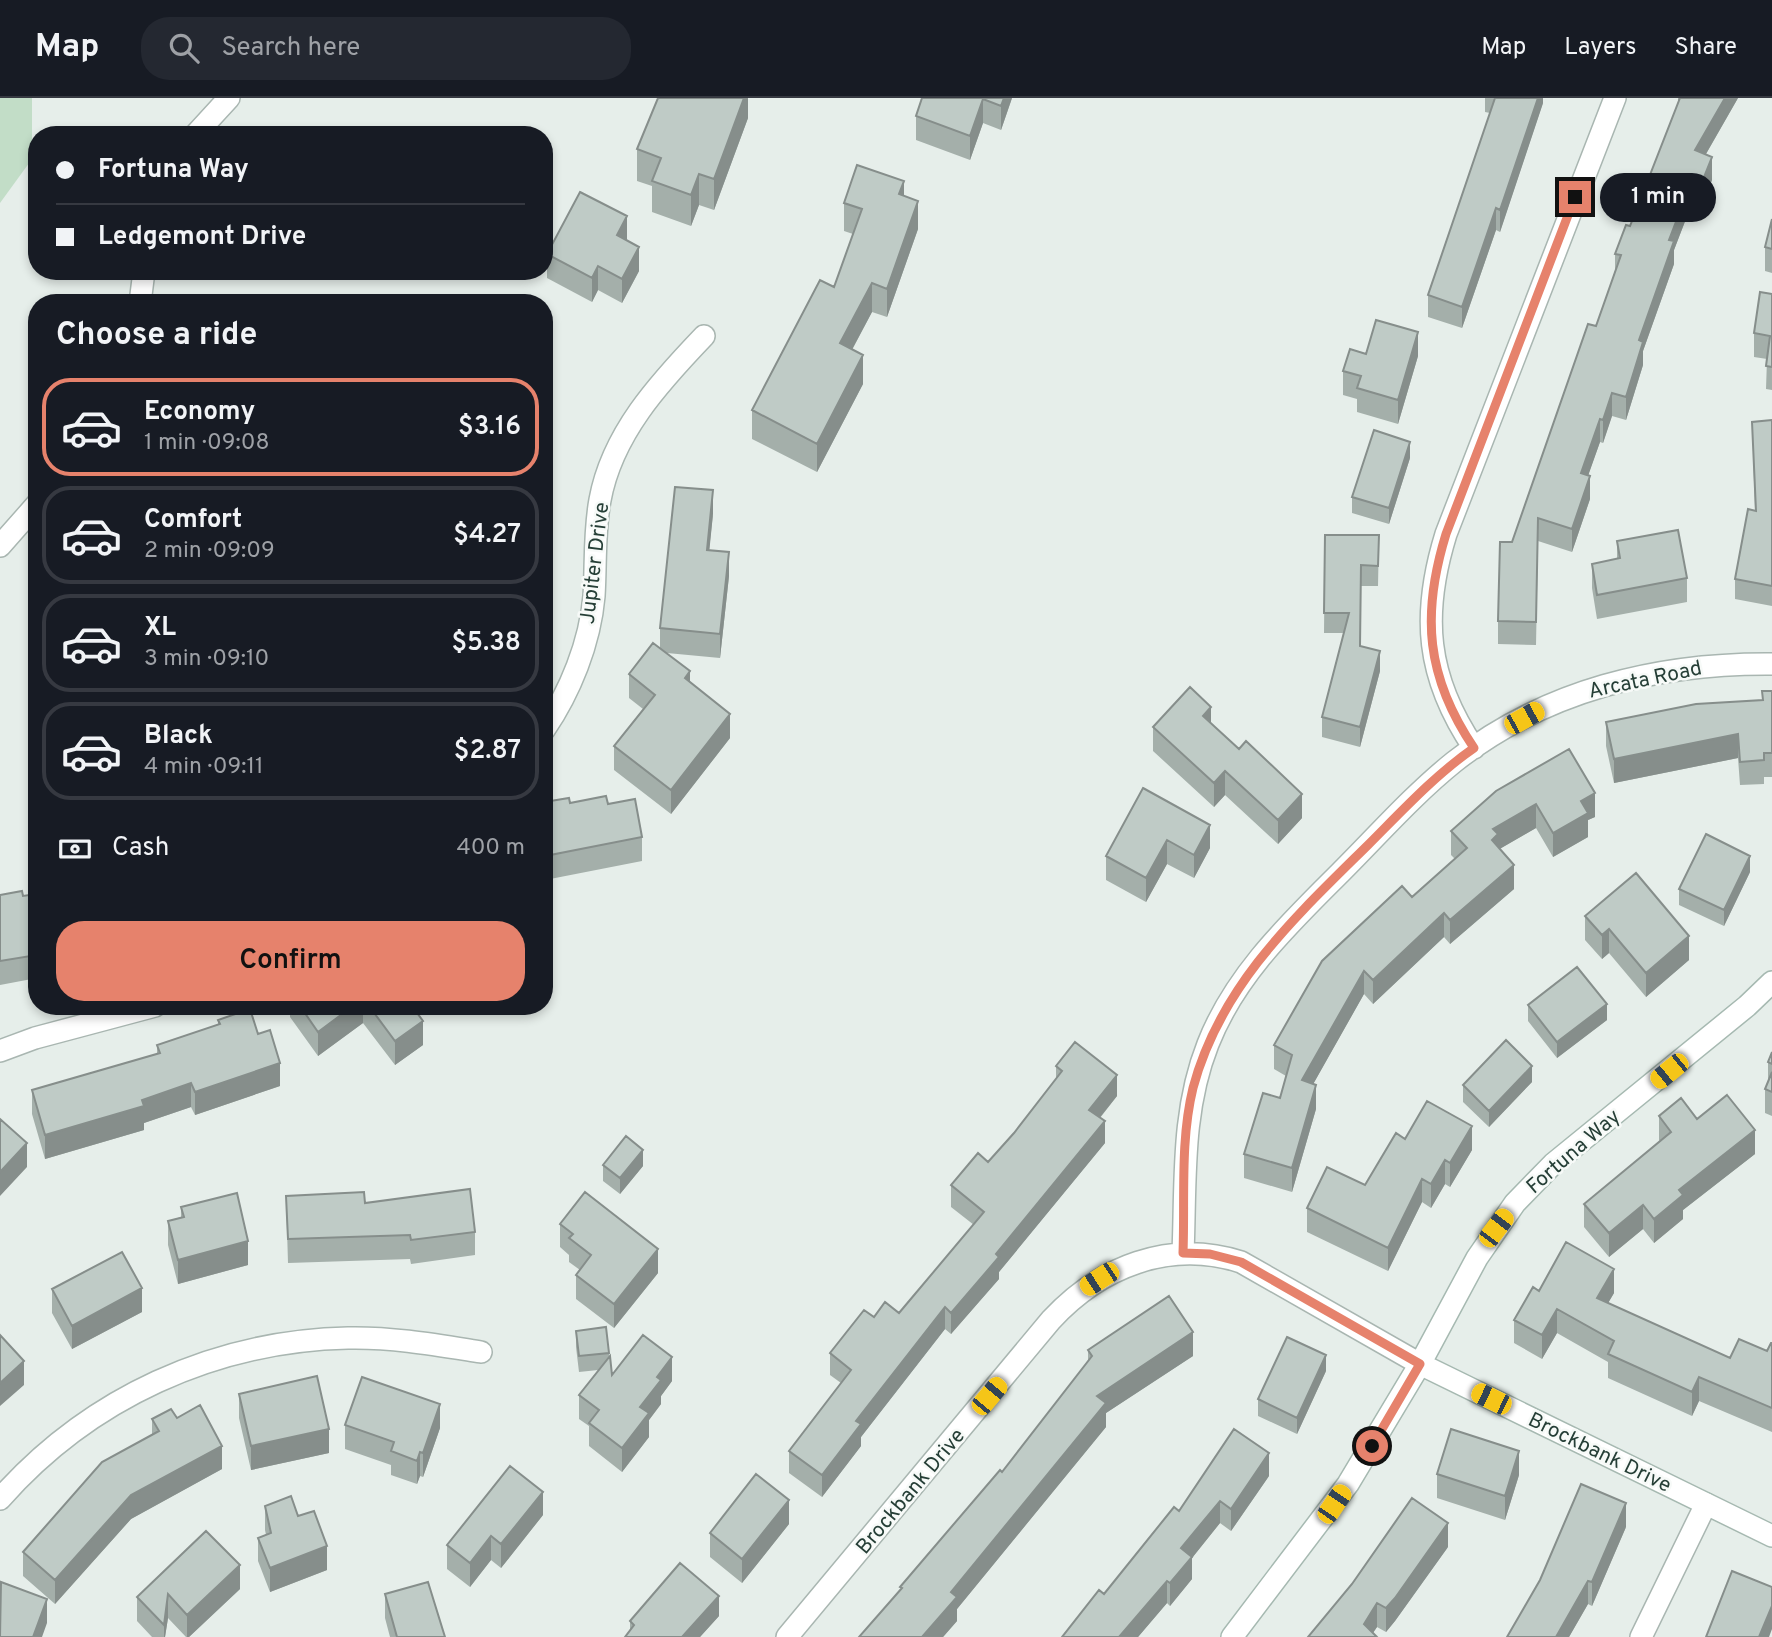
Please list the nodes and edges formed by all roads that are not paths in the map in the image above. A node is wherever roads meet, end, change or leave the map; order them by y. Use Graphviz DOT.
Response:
graph roads {
  1 [pos="229,98"];
  2 [pos="1615,98"];
  3 [pos="203,126"];
  4 [pos="704,336"];
  5 [pos="28,514"];
  6 [pos="0,546"];
  7 [pos="1772,664"];
  8 [pos="553,714"];
  9 [pos="1474,748"];
  10 [pos="1772,982"];
  11 [pos="121,1015"];
  12 [pos="0,1051"];
  13 [pos="1183,1253"];
  14 [pos="481,1352"];
  15 [pos="1420,1364"];
  16 [pos="0,1499"];
  17 [pos="1706,1504"];
  18 [pos="1772,1536"];
  19 [pos="787,1637"];
  20 [pos="1232,1637"];
  21 [pos="1641,1637"];
  1 -- 3 [label="street"];
  2 -- 9 [label="street"];
  4 -- 8 [label="street, Jupiter Drive"];
  5 -- 6 [label="street"];
  7 -- 9 [label="street, Arcata Road"];
  9 -- 13 [label="street, Arcata Road"];
  10 -- 15 [label="street, Fortuna Way"];
  11 -- 12 [label="street"];
  13 -- 15 [label="street, Brockbank Drive"];
  13 -- 19 [label="street, Brockbank Drive"];
  14 -- 16 [label="street"];
  15 -- 17 [label="street, Brockbank Drive"];
  15 -- 20 [label="street, Fortuna Way"];
  17 -- 18 [label="street, Brockbank Drive"];
  17 -- 21 [label="street"];
}
